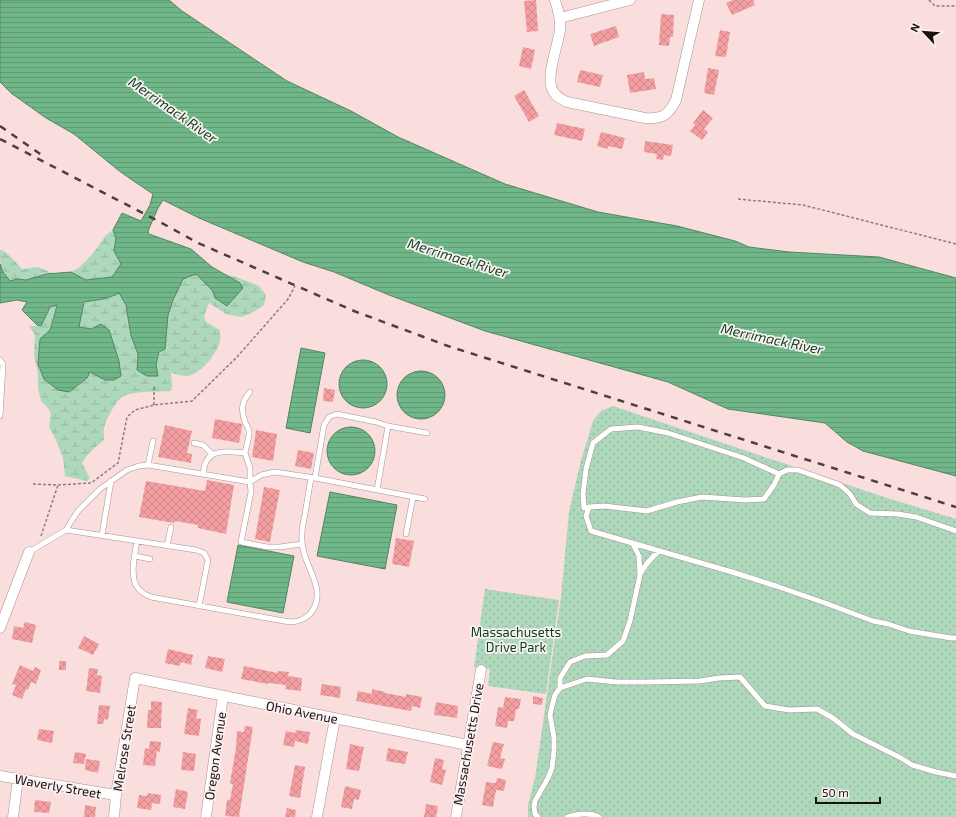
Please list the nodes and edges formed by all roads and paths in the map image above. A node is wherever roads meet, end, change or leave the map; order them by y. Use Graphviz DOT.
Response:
graph roads {
  1 [pos="556,0"];
  2 [pos="630,0"];
  3 [pos="699,0"];
  4 [pos="929,0"];
  5 [pos="956,6"];
  6 [pos="560,18"];
  7 [pos="738,199"];
  8 [pos="956,244"];
  9 [pos="295,286"];
  10 [pos="0,360"];
  11 [pos="154,386"];
  12 [pos="250,392"];
  13 [pos="154,405"];
  14 [pos="0,416"];
  15 [pos="388,426"];
  16 [pos="427,433"];
  17 [pos="153,441"];
  18 [pos="194,444"];
  19 [pos="244,452"];
  20 [pos="212,454"];
  21 [pos="148,466"];
  22 [pos="203,474"];
  23 [pos="779,474"];
  24 [pos="313,478"];
  25 [pos="111,481"];
  26 [pos="250,482"];
  27 [pos="32,484"];
  28 [pos="58,485"];
  29 [pos="377,490"];
  30 [pos="412,497"];
  31 [pos="425,499"];
  32 [pos="589,507"];
  33 [pos="171,527"];
  34 [pos="66,530"];
  35 [pos="956,531"];
  36 [pos="406,534"];
  37 [pos="102,536"];
  38 [pos="137,540"];
  39 [pos="302,544"];
  40 [pos="633,544"];
  41 [pos="167,546"];
  42 [pos="659,551"];
  43 [pos="29,552"];
  44 [pos="134,556"];
  45 [pos="150,559"];
  46 [pos="640,575"];
  47 [pos="198,606"];
  48 [pos="0,628"];
  49 [pos="956,638"];
  50 [pos="481,670"];
  51 [pos="135,678"];
  52 [pos="560,688"];
  53 [pos="223,696"];
  54 [pos="335,718"];
  55 [pos="468,745"];
  56 [pos="0,776"];
  57 [pos="956,776"];
  58 [pos="18,779"];
  59 [pos="116,795"];
  60 [pos="13,817"];
  61 [pos="114,817"];
  62 [pos="206,817"];
  63 [pos="317,817"];
  64 [pos="456,817"];
  65 [pos="538,817"];
  66 [pos="567,817"];
  67 [pos="599,817"];
  1 -- 6 [label="street"];
  2 -- 6 [label="street"];
  3 -- 6 [label="street"];
  4 -- 5 [label="path"];
  7 -- 8 [label="path"];
  9 -- 13 [label="path"];
  10 -- 14 [label="lane"];
  11 -- 13 [label="path"];
  12 -- 19 [label="lane"];
  13 -- 28 [label="path"];
  15 -- 16 [label="lane"];
  15 -- 24 [label="lane"];
  15 -- 29 [label="lane"];
  17 -- 21 [label="lane"];
  18 -- 20 [label="lane"];
  19 -- 20 [label="lane"];
  19 -- 26 [label="lane"];
  20 -- 22 [label="lane"];
  21 -- 22 [label="lane"];
  21 -- 25 [label="lane"];
  22 -- 26 [label="lane"];
  23 -- 32 [label="lane"];
  23 -- 32 [label="lane"];
  23 -- 35 [label="lane"];
  24 -- 26 [label="lane"];
  24 -- 29 [label="lane"];
  24 -- 39 [label="lane"];
  25 -- 34 [label="lane"];
  25 -- 37 [label="lane"];
  26 -- 39 [label="lane"];
  27 -- 28 [label="path"];
  28 -- 43 [label="path"];
  29 -- 30 [label="lane"];
  30 -- 31 [label="lane"];
  30 -- 36 [label="lane"];
  32 -- 40 [label="lane"];
  33 -- 41 [label="lane"];
  34 -- 37 [label="lane"];
  34 -- 43 [label="lane"];
  37 -- 38 [label="lane"];
  38 -- 41 [label="lane"];
  38 -- 44 [label="lane"];
  39 -- 47 [label="lane"];
  40 -- 42 [label="lane"];
  40 -- 46 [label="lane"];
  41 -- 47 [label="lane"];
  42 -- 46 [label="lane"];
  42 -- 49 [label="lane"];
  43 -- 48 [label="street"];
  44 -- 45 [label="lane"];
  44 -- 47 [label="lane"];
  46 -- 52 [label="lane"];
  50 -- 55 [label="street, Massachusetts Drive"];
  51 -- 53 [label="street, Ohio Avenue"];
  51 -- 59 [label="street, Melrose Street"];
  52 -- 57 [label="lane"];
  52 -- 65 [label="lane"];
  53 -- 54 [label="street, Ohio Avenue"];
  53 -- 62 [label="street, Oregon Avenue"];
  54 -- 55 [label="street, Ohio Avenue"];
  54 -- 63 [label="street"];
  55 -- 64 [label="street, Massachusetts Drive"];
  56 -- 58 [label="street, Waverly Street"];
  58 -- 59 [label="street, Waverly Street"];
  58 -- 60 [label="street"];
  59 -- 61 [label="street, Melrose Street"];
  66 -- 67 [label="lane"];
}
